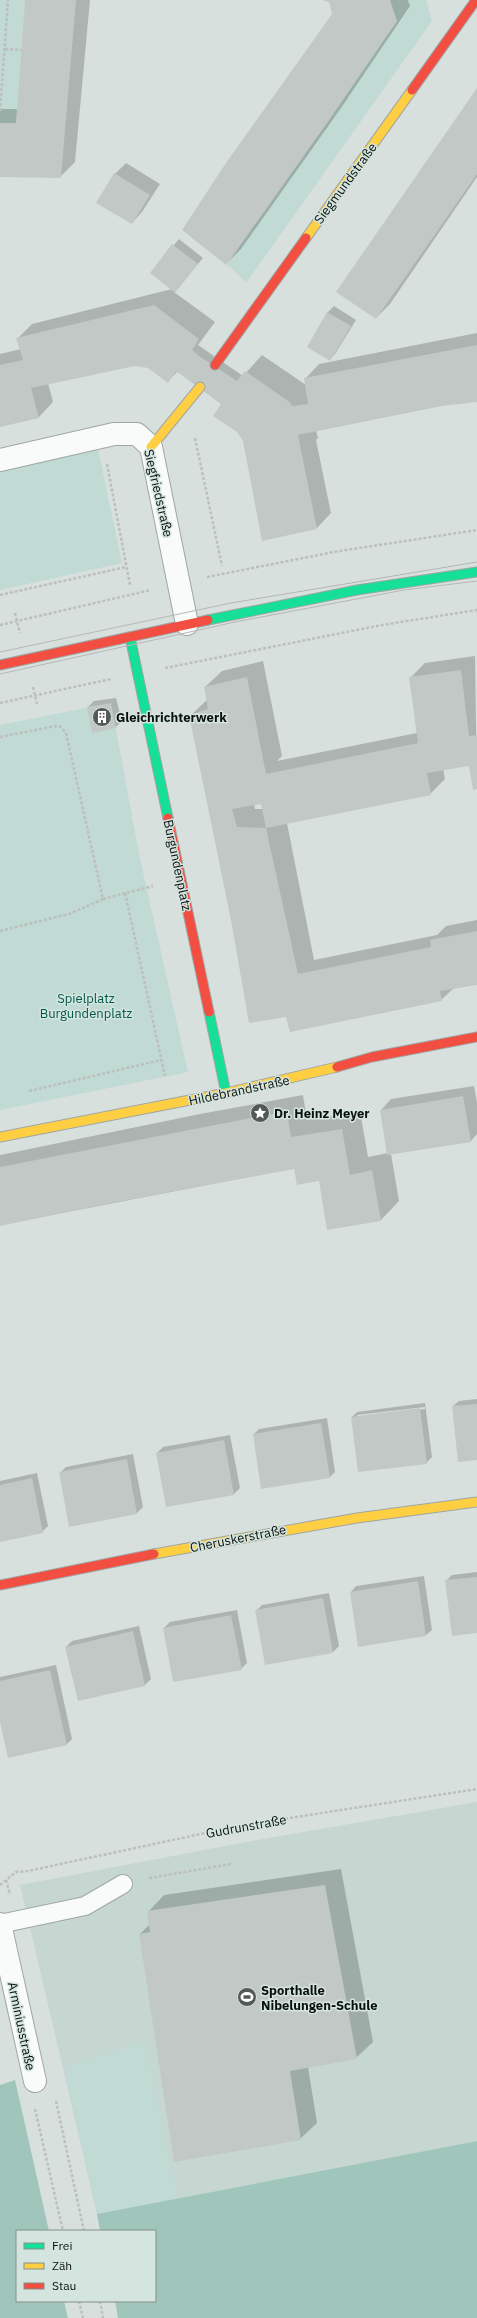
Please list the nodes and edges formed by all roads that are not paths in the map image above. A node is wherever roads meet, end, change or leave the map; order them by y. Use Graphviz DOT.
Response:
graph roads {
  1 [pos="476,0"];
  2 [pos="215,365"];
  3 [pos="200,387"];
  4 [pos="151,446"];
  5 [pos="0,460"];
  6 [pos="477,572"];
  7 [pos="187,624"];
  8 [pos="130,637"];
  9 [pos="0,665"];
  10 [pos="477,1037"];
  11 [pos="226,1094"];
  12 [pos="0,1137"];
  13 [pos="477,1502"];
  14 [pos="0,1585"];
  15 [pos="123,1884"];
  16 [pos="0,1924"];
  17 [pos="34,2081"];
  1 -- 2 [label="street, Siegmundstraße"];
  3 -- 4 [label="street"];
  4 -- 5 [label="street, Siegfriedstraße"];
  4 -- 7 [label="street, Siegfriedstraße"];
  6 -- 7 [label="street"];
  7 -- 8 [label="street"];
  8 -- 9 [label="street"];
  8 -- 11 [label="street, Burgundenplatz"];
  10 -- 11 [label="street, Hildebrandstraße"];
  11 -- 12 [label="street, Hildebrandstraße"];
  13 -- 14 [label="street, Cheruskerstraße"];
  15 -- 16 [label="lane"];
  16 -- 17 [label="street, Arminiusstraße"];
}
